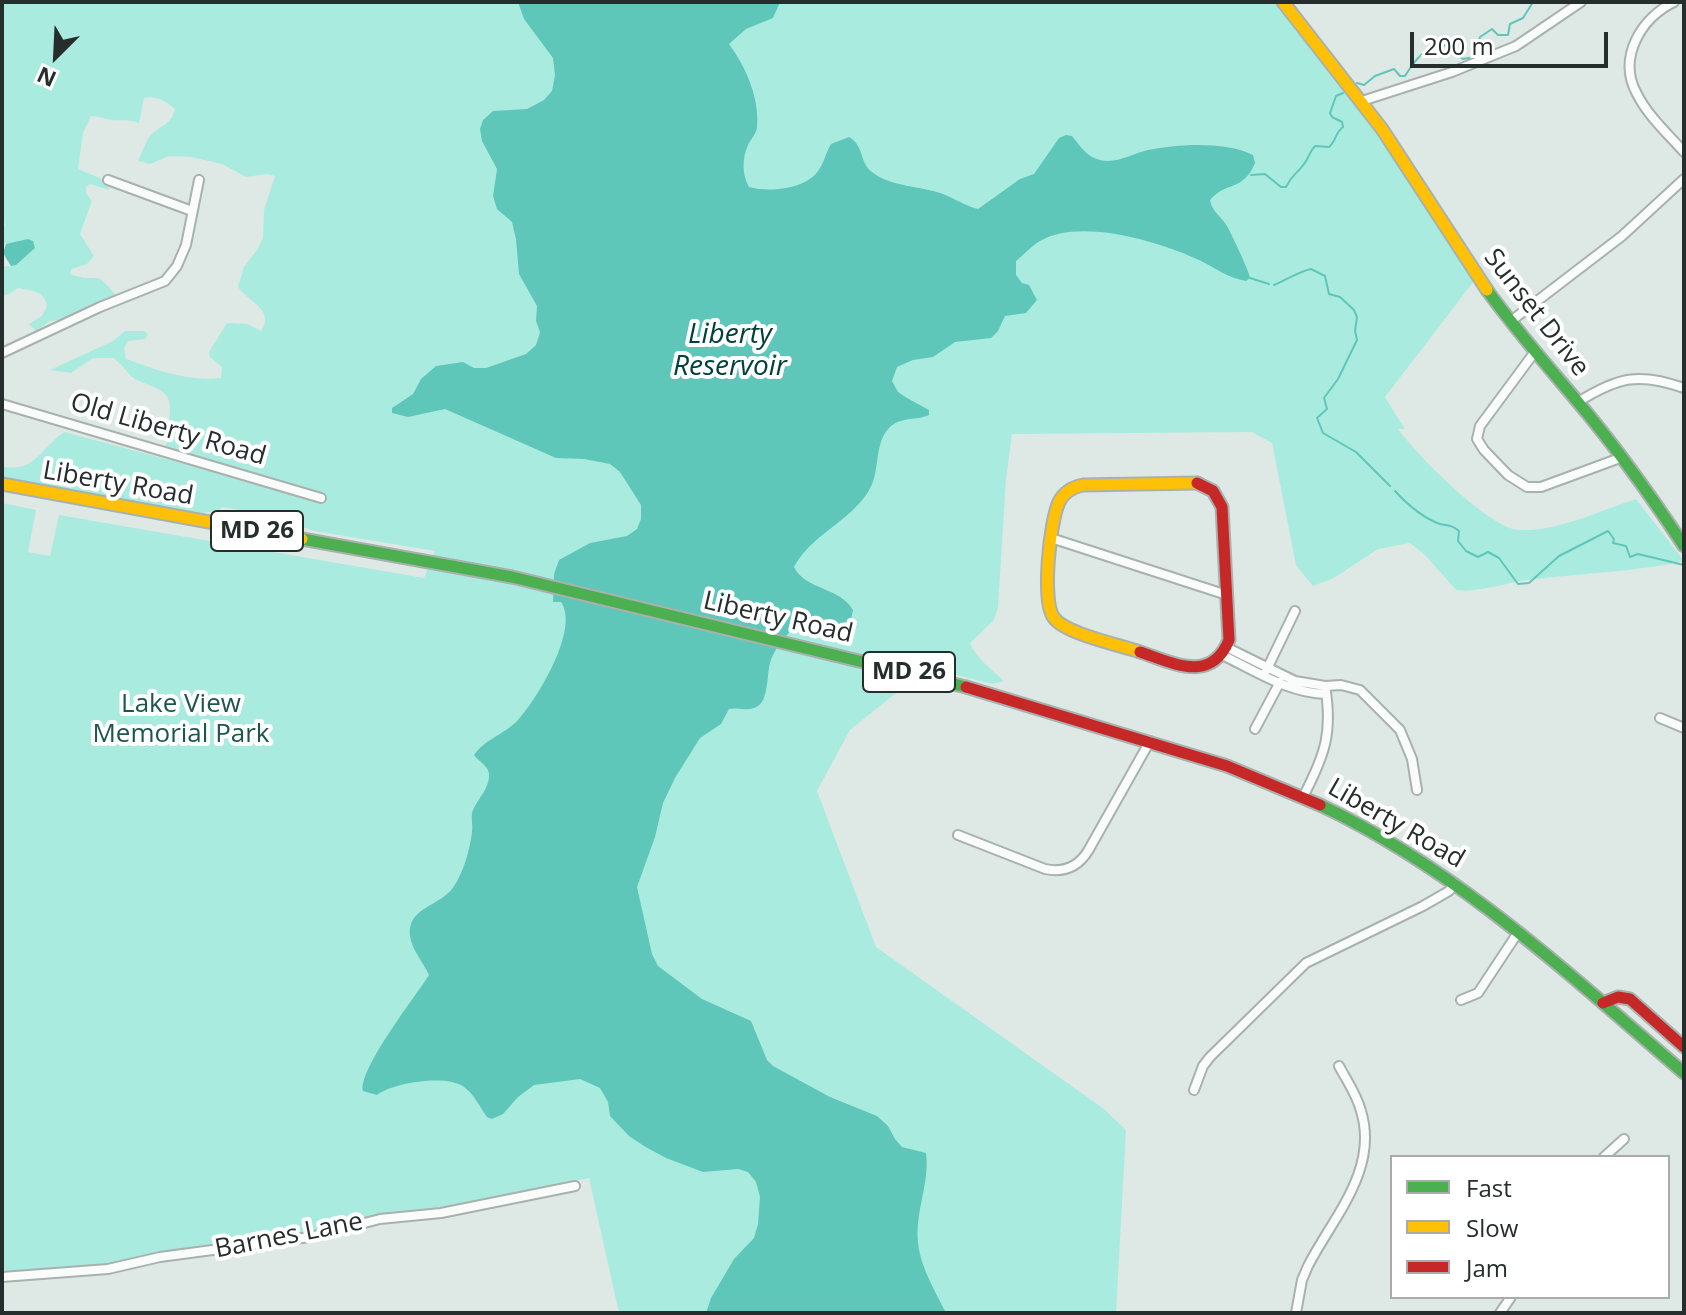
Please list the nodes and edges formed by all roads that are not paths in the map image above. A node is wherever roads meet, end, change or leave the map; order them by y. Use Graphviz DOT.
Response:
graph roads {
  1 [pos="1283,2"];
  2 [pos="1581,2"];
  3 [pos="1674,2"];
  4 [pos="1362,101"];
  5 [pos="1684,152"];
  6 [pos="1684,179"];
  7 [pos="108,180"];
  8 [pos="199,180"];
  9 [pos="192,211"];
  10 [pos="1511,321"];
  11 [pos="2,353"];
  12 [pos="1534,353"];
  13 [pos="1684,388"];
  14 [pos="1578,402"];
  15 [pos="2,404"];
  16 [pos="1620,458"];
  17 [pos="2,484"];
  18 [pos="321,498"];
  19 [pos="1054,539"];
  20 [pos="1684,546"];
  21 [pos="1227,595"];
  22 [pos="1295,611"];
  23 [pos="1224,651"];
  24 [pos="1266,671"];
  25 [pos="1287,677"];
  26 [pos="1278,683"];
  27 [pos="1326,690"];
  28 [pos="1660,718"];
  29 [pos="1684,728"];
  30 [pos="1255,729"];
  31 [pos="1150,741"];
  32 [pos="1417,790"];
  33 [pos="1303,797"];
  34 [pos="958,835"];
  35 [pos="1455,883"];
  36 [pos="1519,931"];
  37 [pos="1461,1000"];
  38 [pos="1603,1003"];
  39 [pos="1683,1044"];
  40 [pos="1339,1066"];
  41 [pos="1684,1073"];
  42 [pos="1194,1090"];
  43 [pos="1624,1139"];
  44 [pos="1606,1155"];
  45 [pos="575,1186"];
  46 [pos="2,1277"];
  47 [pos="1296,1313"];
  1 -- 4 [label="main road, Sunset Drive"];
  2 -- 4 [label="street"];
  3 -- 5 [label="street"];
  4 -- 10 [label="main road, Sunset Drive"];
  6 -- 10 [label="street"];
  7 -- 9 [label="street"];
  8 -- 9 [label="street"];
  9 -- 11 [label="street"];
  10 -- 12 [label="main road, Sunset Drive"];
  12 -- 14 [label="main road, Sunset Drive"];
  12 -- 16 [label="street"];
  13 -- 14 [label="street"];
  14 -- 16 [label="main road, Sunset Drive"];
  15 -- 18 [label="street, Old Liberty Road"];
  16 -- 20 [label="main road, Sunset Drive"];
  17 -- 31 [label="main road, Liberty Road / MD 26"];
  19 -- 21 [label="street"];
  19 -- 21 [label="main road"];
  19 -- 23 [label="main road"];
  21 -- 23 [label="main road"];
  22 -- 24 [label="street"];
  23 -- 24 [label="street"];
  24 -- 25 [label="street"];
  24 -- 26 [label="street"];
  25 -- 26 [label="street"];
  25 -- 27 [label="street"];
  26 -- 27 [label="street"];
  26 -- 30 [label="street"];
  27 -- 32 [label="street"];
  27 -- 33 [label="street"];
  28 -- 29 [label="street"];
  31 -- 33 [label="main road, Liberty Road / MD 26"];
  31 -- 34 [label="street"];
  33 -- 35 [label="main road, Liberty Road / MD 26"];
  35 -- 36 [label="main road, Liberty Road / MD 26"];
  35 -- 42 [label="street"];
  36 -- 37 [label="street"];
  36 -- 38 [label="main road, Liberty Road / MD 26"];
  38 -- 39 [label="main road"];
  38 -- 41 [label="main road, Liberty Road / MD 26"];
  40 -- 47 [label="street"];
  43 -- 44 [label="street"];
  45 -- 46 [label="street, Barnes Lane"];
}
